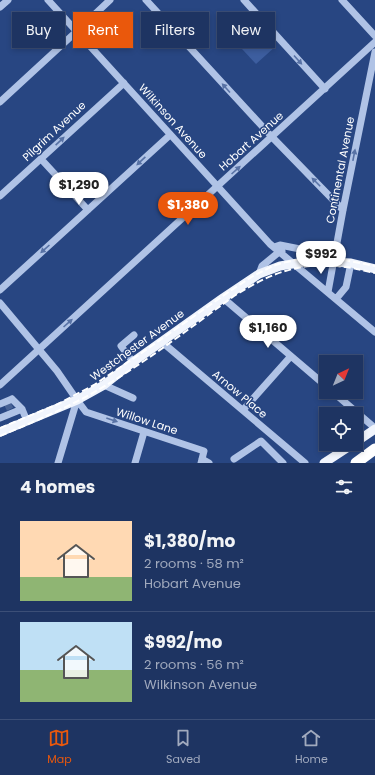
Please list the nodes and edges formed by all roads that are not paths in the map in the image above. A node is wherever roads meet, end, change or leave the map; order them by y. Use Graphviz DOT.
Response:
graph roads {
  1 [pos="8,0"];
  2 [pos="48,0"];
  3 [pos="110,0"];
  4 [pos="146,0"];
  5 [pos="244,0"];
  6 [pos="342,0"];
  7 [pos="0,7"];
  8 [pos="98,12"];
  9 [pos="73,28"];
  10 [pos="73,36"];
  11 [pos="375,36"];
  12 [pos="375,42"];
  13 [pos="92,48"];
  14 [pos="375,52"];
  15 [pos="124,83"];
  16 [pos="325,89"];
  17 [pos="0,102"];
  18 [pos="170,135"];
  19 [pos="272,137"];
  20 [pos="41,159"];
  21 [pos="218,186"];
  22 [pos="0,196"];
  23 [pos="88,210"];
  24 [pos="343,210"];
  25 [pos="276,250"];
  26 [pos="330,262"];
  27 [pos="293,263"];
  28 [pos="351,264"];
  29 [pos="375,269"];
  30 [pos="259,274"];
  31 [pos="0,290"];
  32 [pos="328,292"];
  33 [pos="223,298"];
  34 [pos="336,299"];
  35 [pos="0,304"];
  36 [pos="375,332"];
  37 [pos="134,334"];
  38 [pos="162,342"];
  39 [pos="39,350"];
  40 [pos="291,356"];
  41 [pos="133,362"];
  42 [pos="319,380"];
  43 [pos="0,385"];
  44 [pos="104,385"];
  45 [pos="133,398"];
  46 [pos="341,399"];
  47 [pos="77,400"];
  48 [pos="8,402"];
  49 [pos="16,410"];
  50 [pos="243,410"];
  51 [pos="0,418"];
  52 [pos="27,421"];
  53 [pos="375,429"];
  54 [pos="0,432"];
  55 [pos="144,432"];
  56 [pos="363,437"];
  57 [pos="375,449"];
  58 [pos="342,451"];
  59 [pos="234,459"];
  60 [pos="201,461"];
  61 [pos="58,463"];
  62 [pos="135,463"];
  63 [pos="209,463"];
  64 [pos="283,463"];
  65 [pos="304,463"];
  66 [pos="324,463"];
  67 [pos="356,463"];
  1 -- 7 [label="street"];
  2 -- 9 [label="street, Wilkinson Avenue"];
  3 -- 8 [label="street"];
  19 -- 4 [label="street, one-way"];
  5 -- 16 [label="street, one-way"];
  6 -- 11 [label="street"];
  10 -- 17 [label="street"];
  12 -- 16 [label="street, Hobart Avenue"];
  13 -- 15 [label="street, Wilkinson Avenue"];
  24 -- 14 [label="street, Continental Avenue, one-way"];
  15 -- 18 [label="street, Wilkinson Avenue"];
  20 -- 15 [label="street, Pilgrim Avenue, one-way"];
  16 -- 19 [label="street, Hobart Avenue"];
  18 -- 21 [label="street, Wilkinson Avenue"];
  18 -- 23 [label="street, one-way"];
  21 -- 19 [label="street, Hobart Avenue, one-way"];
  24 -- 19 [label="street, one-way"];
  20 -- 22 [label="street, Pilgrim Avenue"];
  20 -- 23 [label="street"];
  21 -- 25 [label="street, Wilkinson Avenue"];
  39 -- 21 [label="street, Hobart Avenue, one-way"];
  23 -- 31 [label="street, one-way"];
  24 -- 26 [label="street, Continental Avenue"];
  25 -- 26 [label="street, Westchester Avenue"];
  25 -- 27 [label="street, Wilkinson Avenue"];
  25 -- 30 [label="street, Westchester Avenue"];
  26 -- 27 [label="main road, Westchester Avenue"];
  26 -- 28 [label="main road, Westchester Avenue"];
  26 -- 32 [label="street, Continental Avenue"];
  27 -- 30 [label="main road, Westchester Avenue"];
  27 -- 32 [label="street, Wilkinson Avenue"];
  28 -- 29 [label="main road, Westchester Avenue"];
  28 -- 34 [label="street"];
  30 -- 33 [label="main road, Westchester Avenue"];
  32 -- 34 [label="street, Wilkinson Avenue"];
  33 -- 38 [label="main road, Westchester Avenue"];
  33 -- 40 [label="street"];
  34 -- 36 [label="street, Wilkinson Avenue"];
  35 -- 39 [label="street, Willow Lane"];
  37 -- 41 [label="street"];
  38 -- 41 [label="main road, Westchester Avenue"];
  38 -- 50 [label="street, Arnow Place"];
  39 -- 43 [label="street, Hobart Avenue"];
  39 -- 47 [label="street, Willow Lane"];
  40 -- 42 [label="street"];
  40 -- 50 [label="street"];
  41 -- 44 [label="main road, Westchester Avenue"];
  44 -- 45 [label="street"];
  44 -- 47 [label="main road, Westchester Avenue"];
  46 -- 53 [label="street"];
  47 -- 52 [label="main road, Westchester Avenue"];
  47 -- 55 [label="street, Willow Lane, one-way"];
  47 -- 61 [label="street"];
  48 -- 49 [label="street"];
  49 -- 51 [label="street"];
  49 -- 52 [label="street"];
  50 -- 65 [label="street, Arnow Place"];
  52 -- 54 [label="main road, Westchester Avenue"];
  53 -- 56 [label="main road"];
  55 -- 60 [label="street, Willow Lane"];
  55 -- 62 [label="street"];
  57 -- 67 [label="highway"];
  58 -- 66 [label="main road"];
  59 -- 64 [label="street"];
  60 -- 63 [label="street"];
}
